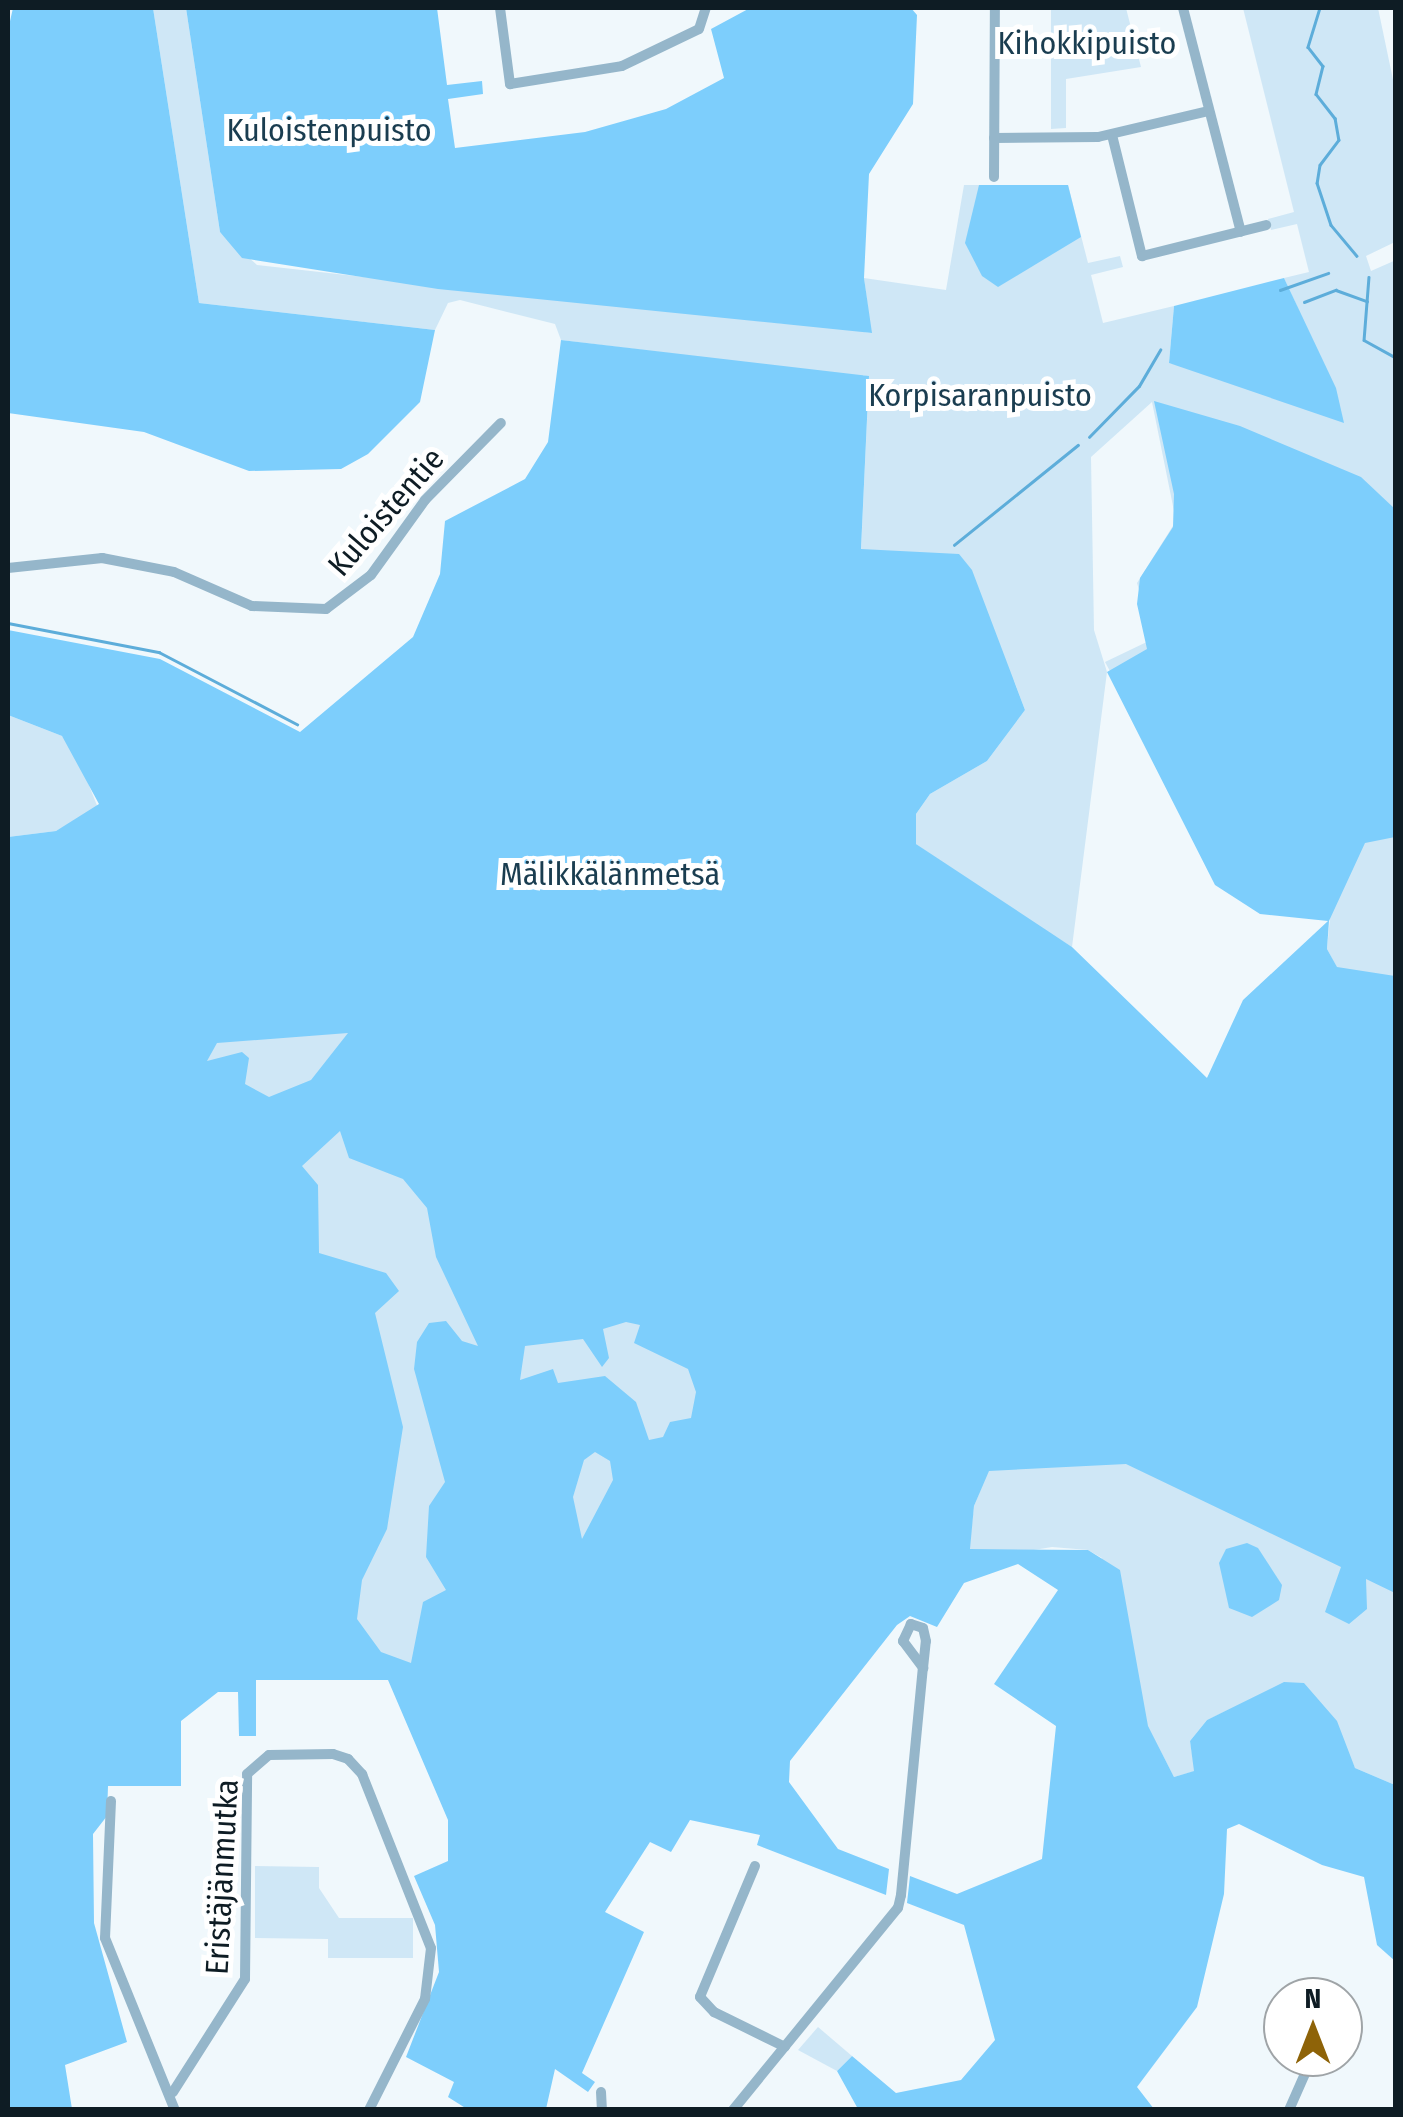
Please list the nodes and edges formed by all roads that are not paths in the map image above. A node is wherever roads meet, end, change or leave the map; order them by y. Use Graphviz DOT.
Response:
graph roads {
  1 [pos="500,8"];
  2 [pos="706,8"];
  3 [pos="995,8"];
  4 [pos="1183,8"];
  5 [pos="1209,111"];
  6 [pos="1112,135"];
  7 [pos="994,138"];
  8 [pos="994,178"];
  9 [pos="1266,225"];
  10 [pos="1240,232"];
  11 [pos="500,423"];
  12 [pos="8,568"];
  13 [pos="924,1668"];
  14 [pos="111,1801"];
  15 [pos="755,1866"];
  16 [pos="785,2047"];
  17 [pos="1303,2077"];
  18 [pos="172,2092"];
  19 [pos="601,2092"];
  20 [pos="175,2110"];
  21 [pos="369,2110"];
  22 [pos="602,2110"];
  23 [pos="734,2110"];
  24 [pos="1288,2110"];
  1 -- 2 [label="street"];
  3 -- 7 [label="street"];
  4 -- 5 [label="street"];
  5 -- 6 [label="street"];
  5 -- 10 [label="street"];
  6 -- 7 [label="street"];
  6 -- 10 [label="street"];
  7 -- 8 [label="street"];
  9 -- 10 [label="street"];
  11 -- 12 [label="street, Kuloistentie"];
  13 -- 16 [label="street"];
  14 -- 18 [label="street"];
  15 -- 16 [label="street"];
  16 -- 23 [label="street"];
  17 -- 24 [label="street"];
  18 -- 20 [label="street"];
  18 -- 21 [label="street, Eristäjänmutka"];
  19 -- 22 [label="street"];
}
